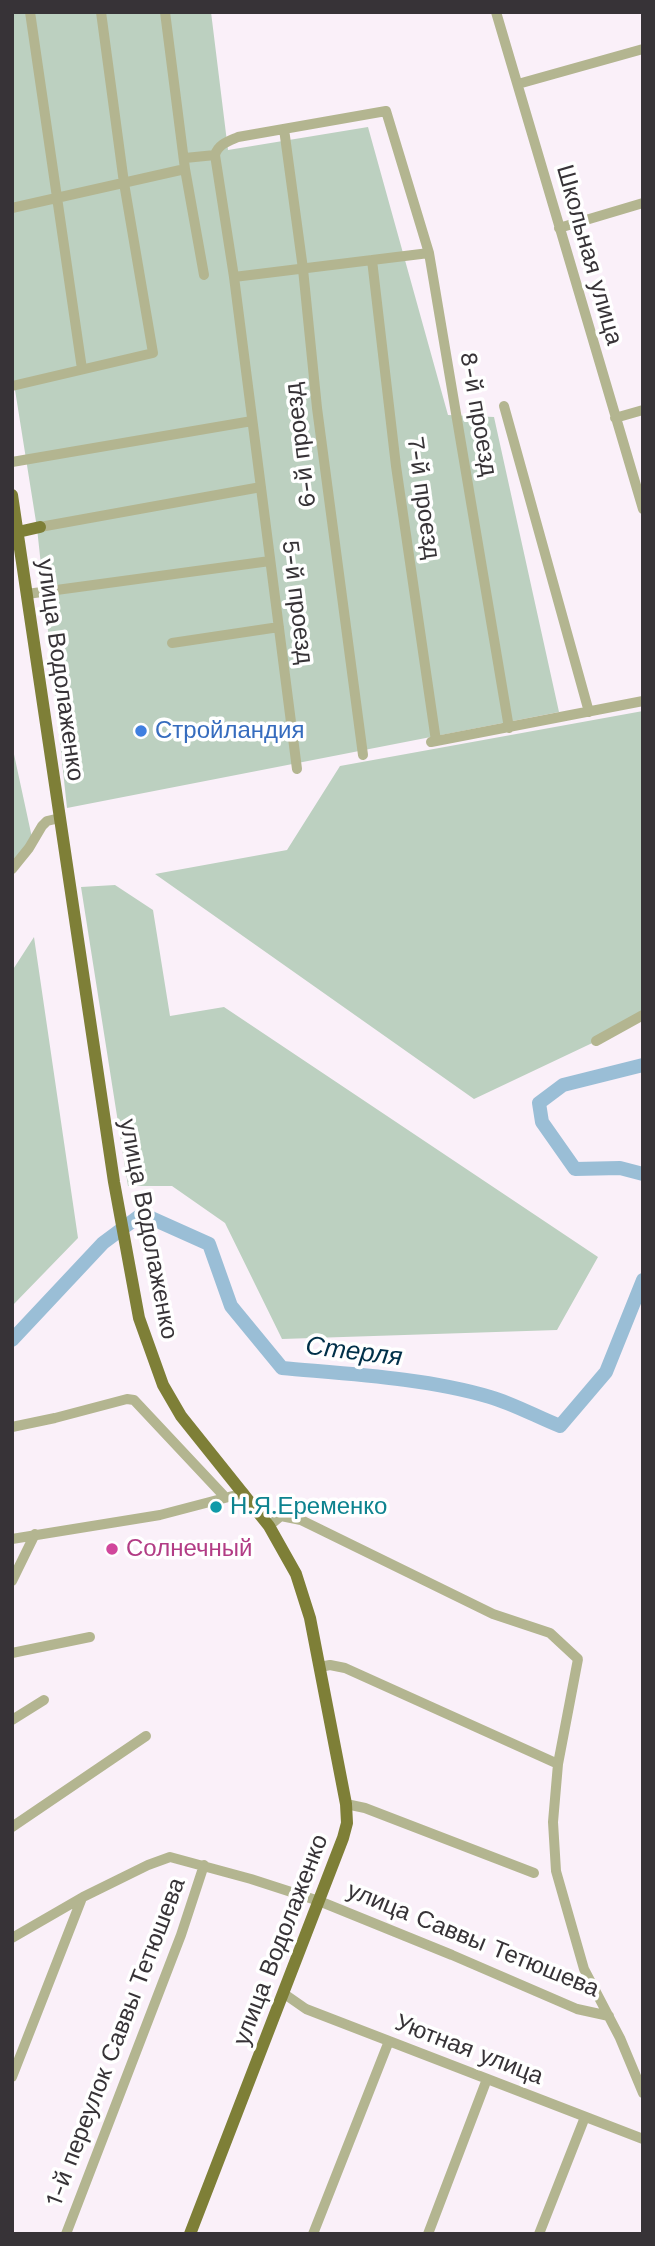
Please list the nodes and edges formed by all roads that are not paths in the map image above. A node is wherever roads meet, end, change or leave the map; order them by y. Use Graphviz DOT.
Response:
graph roads {
  1 [pos="30,12"];
  2 [pos="100,12"];
  3 [pos="165,12"];
  4 [pos="496,12"];
  5 [pos="643,50"];
  6 [pos="517,84"];
  7 [pos="284,129"];
  8 [pos="216,152"];
  9 [pos="185,164"];
  10 [pos="124,183"];
  11 [pos="56,199"];
  12 [pos="643,203"];
  13 [pos="12,208"];
  14 [pos="559,228"];
  15 [pos="429,253"];
  16 [pos="372,260"];
  17 [pos="303,269"];
  18 [pos="204,275"];
  19 [pos="234,277"];
  20 [pos="82,369"];
  21 [pos="12,386"];
  22 [pos="504,406"];
  23 [pos="643,410"];
  24 [pos="615,418"];
  25 [pos="252,421"];
  26 [pos="12,462"];
  27 [pos="261,487"];
  28 [pos="12,495"];
  29 [pos="643,509"];
  30 [pos="40,527"];
  31 [pos="18,532"];
  32 [pos="270,561"];
  33 [pos="27,594"];
  34 [pos="279,627"];
  35 [pos="172,643"];
  36 [pos="643,701"];
  37 [pos="589,712"];
  38 [pos="509,728"];
  39 [pos="363,755"];
  40 [pos="297,769"];
  41 [pos="60,818"];
  42 [pos="12,869"];
  43 [pos="643,1015"];
  44 [pos="596,1041"];
  45 [pos="12,1427"];
  46 [pos="244,1493"];
  47 [pos="225,1497"];
  48 [pos="270,1526"];
  49 [pos="36,1534"];
  50 [pos="12,1539"];
  51 [pos="12,1581"];
  52 [pos="90,1637"];
  53 [pos="12,1653"];
  54 [pos="320,1667"];
  55 [pos="44,1700"];
  56 [pos="12,1720"];
  57 [pos="146,1736"];
  58 [pos="558,1764"];
  59 [pos="346,1804"];
  60 [pos="12,1827"];
  61 [pos="204,1865"];
  62 [pos="534,1874"];
  63 [pos="83,1897"];
  64 [pos="319,1901"];
  65 [pos="12,1938"];
  66 [pos="284,1993"];
  67 [pos="609,2016"];
  68 [pos="389,2041"];
  69 [pos="12,2077"];
  70 [pos="487,2079"];
  71 [pos="643,2093"];
  72 [pos="585,2116"];
  73 [pos="643,2139"];
  74 [pos="194,2233"];
  75 [pos="66,2234"];
  76 [pos="313,2234"];
  77 [pos="428,2234"];
  78 [pos="539,2234"];
  1 -- 11 [label="street"];
  2 -- 10 [label="street"];
  3 -- 9 [label="street"];
  4 -- 6 [label="street, Школьная улица"];
  5 -- 6 [label="street"];
  6 -- 14 [label="street, Школьная улица"];
  7 -- 8 [label="street"];
  7 -- 15 [label="street, 8-й проезд"];
  7 -- 17 [label="street, 6-й проезд"];
  8 -- 9 [label="street"];
  8 -- 19 [label="street, 5-й проезд"];
  9 -- 10 [label="street"];
  9 -- 18 [label="street"];
  10 -- 11 [label="street"];
  10 -- 20 [label="street"];
  11 -- 13 [label="street"];
  11 -- 20 [label="street"];
  12 -- 14 [label="street"];
  14 -- 24 [label="street, Школьная улица"];
  15 -- 16 [label="street"];
  15 -- 38 [label="street, 8-й проезд"];
  16 -- 17 [label="street"];
  16 -- 38 [label="street, 7-й проезд"];
  17 -- 19 [label="street"];
  17 -- 39 [label="street, 6-й проезд"];
  19 -- 25 [label="street, 5-й проезд"];
  20 -- 21 [label="street"];
  22 -- 37 [label="street"];
  23 -- 24 [label="street"];
  24 -- 29 [label="street, Школьная улица"];
  25 -- 26 [label="street"];
  25 -- 27 [label="street, 5-й проезд"];
  27 -- 30 [label="street"];
  27 -- 32 [label="street, 5-й проезд"];
  28 -- 31 [label="main road, улица Водолаженко"];
  30 -- 31 [label="main road"];
  31 -- 33 [label="main road, улица Водолаженко"];
  32 -- 33 [label="street"];
  32 -- 34 [label="street, 5-й проезд"];
  33 -- 41 [label="main road, улица Водолаженко"];
  34 -- 35 [label="street"];
  34 -- 40 [label="street, 5-й проезд"];
  36 -- 37 [label="street"];
  37 -- 38 [label="street"];
  41 -- 42 [label="street"];
  41 -- 46 [label="main road, улица Водолаженко"];
  43 -- 44 [label="street"];
  45 -- 47 [label="street"];
  46 -- 47 [label="street"];
  46 -- 48 [label="main road, улица Водолаженко"];
  47 -- 49 [label="street"];
  48 -- 54 [label="main road, улица Водолаженко"];
  48 -- 58 [label="street"];
  49 -- 50 [label="street"];
  49 -- 51 [label="street"];
  52 -- 53 [label="street"];
  54 -- 58 [label="street"];
  54 -- 59 [label="main road, улица Водолаженко"];
  55 -- 56 [label="street"];
  57 -- 60 [label="street"];
  58 -- 67 [label="street"];
  59 -- 62 [label="street"];
  59 -- 64 [label="main road, улица Водолаженко"];
  61 -- 63 [label="street, улица Саввы Тетюшева"];
  61 -- 64 [label="street, улица Саввы Тетюшева"];
  61 -- 75 [label="street, 1-й переулок Саввы Тетюшева"];
  63 -- 65 [label="street, улица Саввы Тетюшева"];
  63 -- 69 [label="street"];
  64 -- 66 [label="main road, улица Водолаженко"];
  64 -- 67 [label="street, улица Саввы Тетюшева"];
  66 -- 68 [label="street, Уютная улица"];
  66 -- 74 [label="main road, улица Водолаженко"];
  67 -- 71 [label="street"];
  68 -- 70 [label="street, Уютная улица"];
  68 -- 76 [label="street"];
  70 -- 72 [label="street, Уютная улица"];
  70 -- 77 [label="street"];
  72 -- 73 [label="street, Уютная улица"];
  72 -- 78 [label="street"];
}
